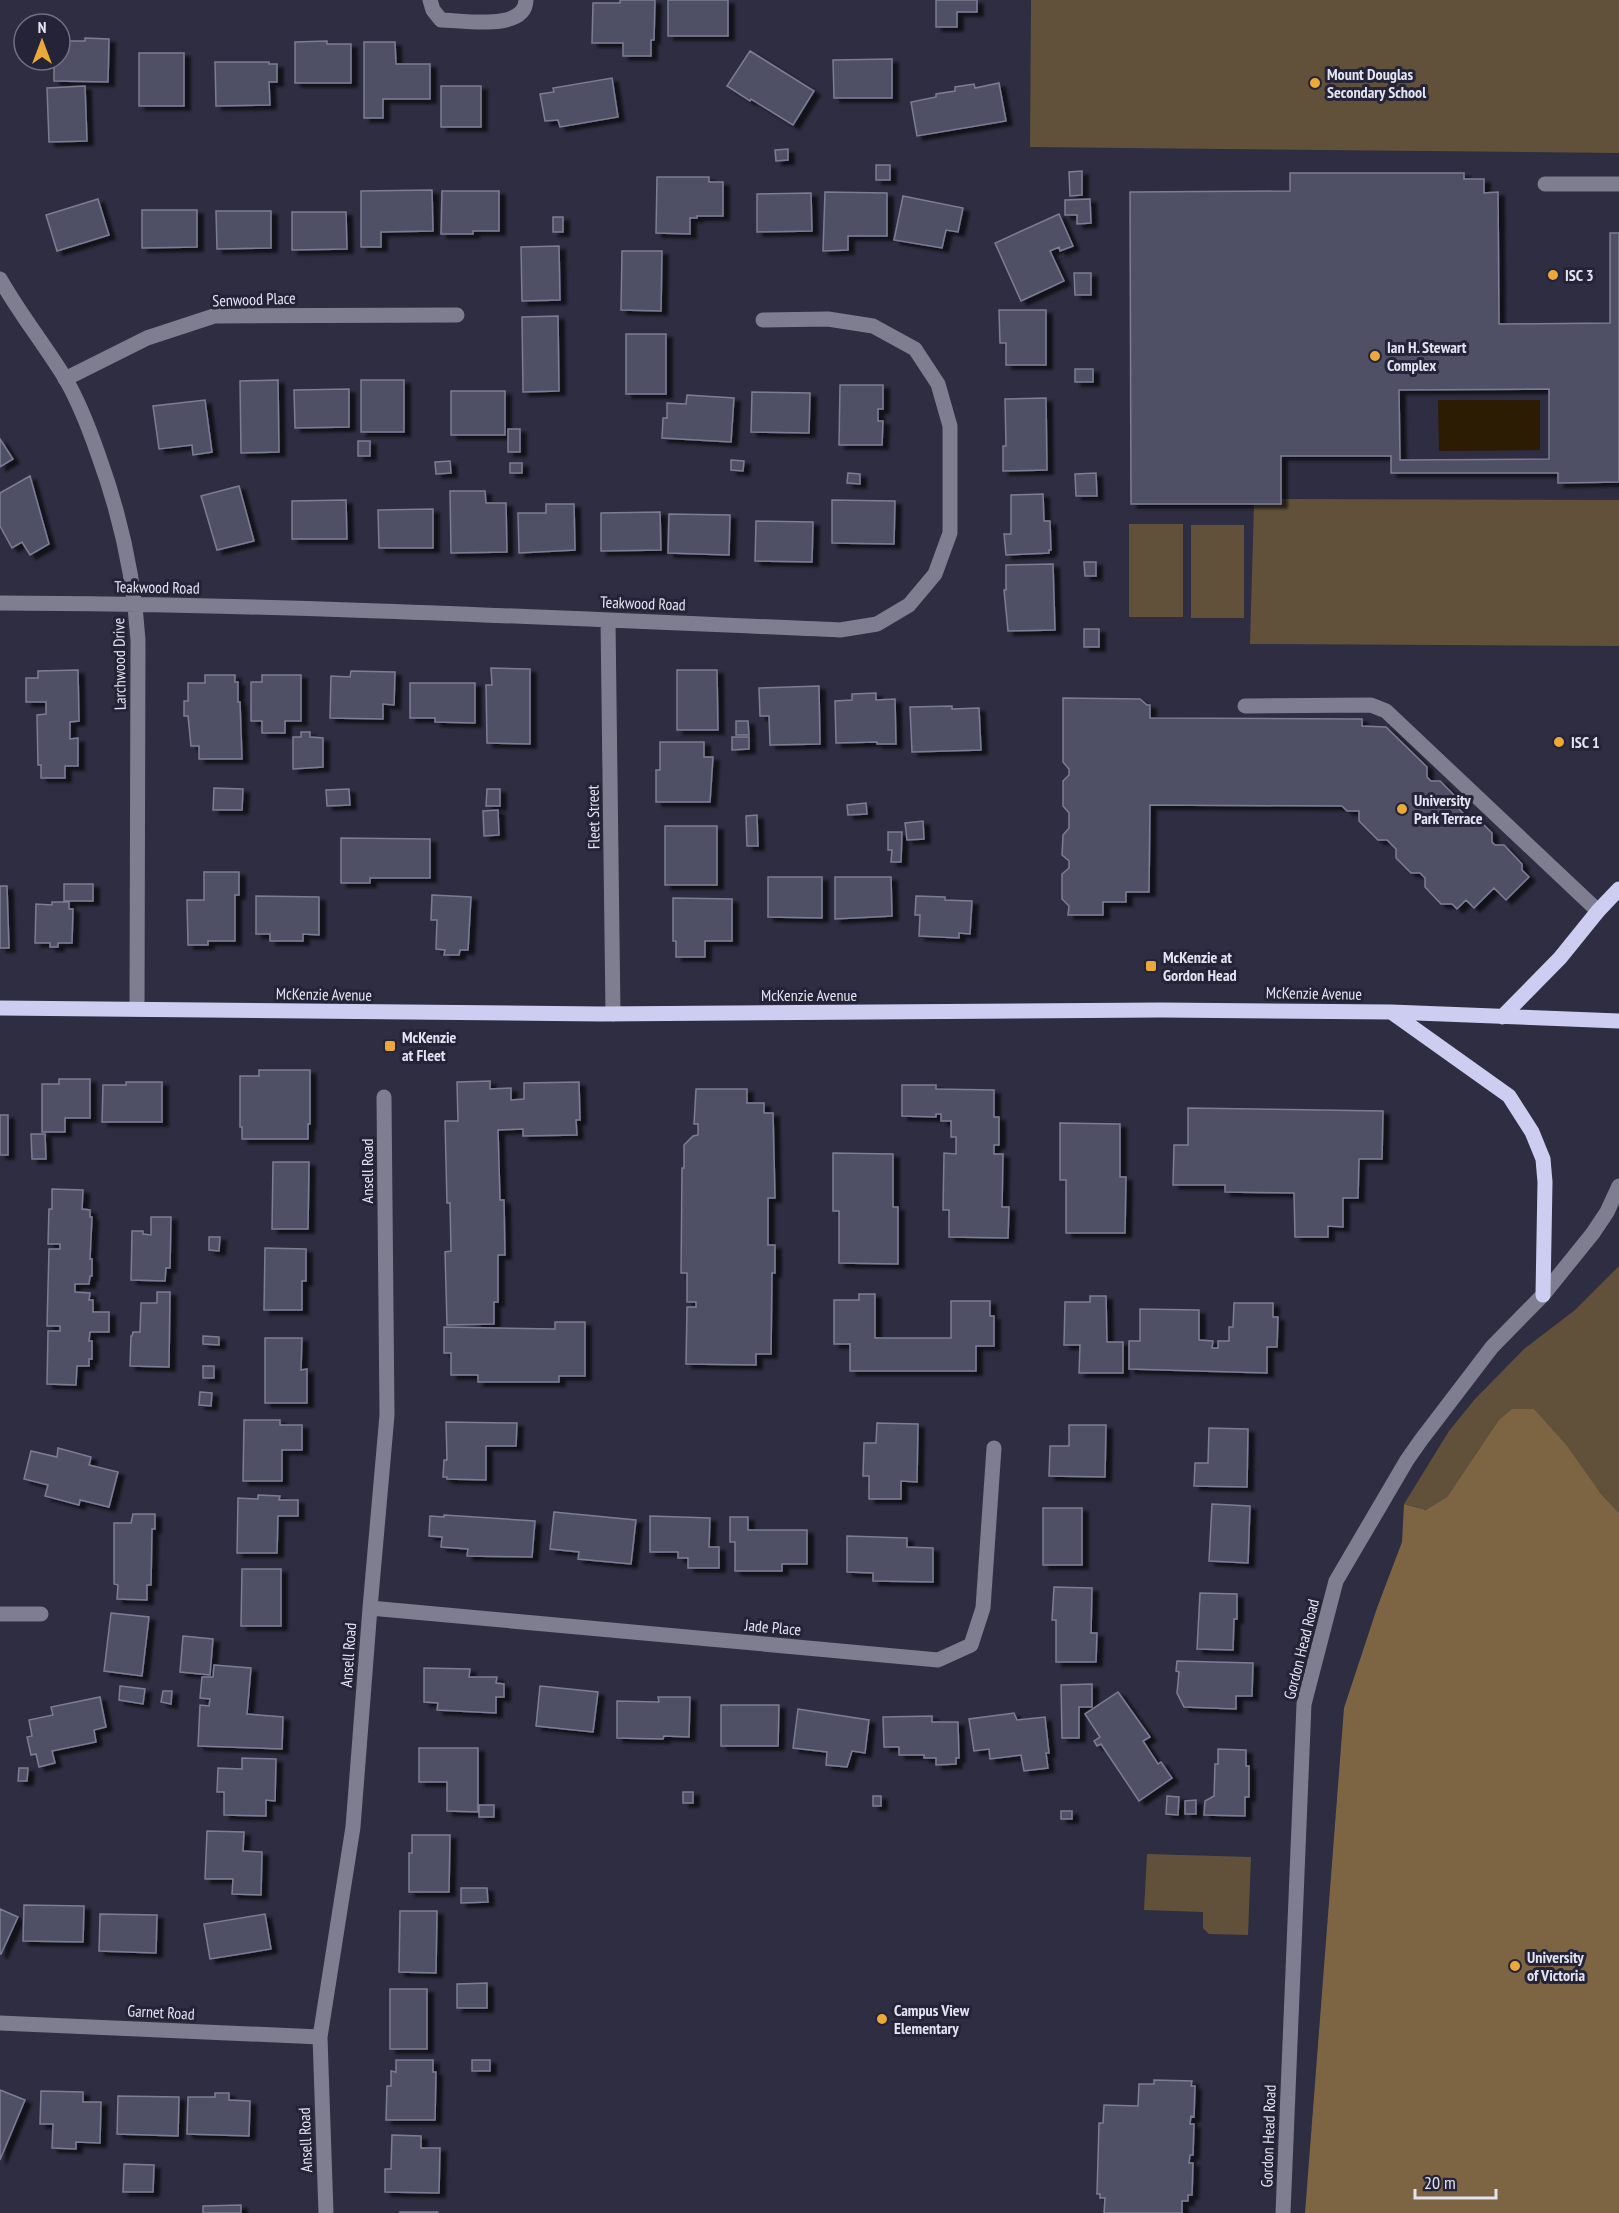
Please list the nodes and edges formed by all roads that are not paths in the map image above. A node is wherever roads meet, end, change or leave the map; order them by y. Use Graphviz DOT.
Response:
graph roads {
  1 [pos="430,0"];
  2 [pos="526,0"];
  3 [pos="1545,184"];
  4 [pos="1619,184"];
  5 [pos="0,279"];
  6 [pos="457,315"];
  7 [pos="763,320"];
  8 [pos="65,379"];
  9 [pos="0,603"];
  10 [pos="136,604"];
  11 [pos="608,620"];
  12 [pos="1245,706"];
  13 [pos="1619,889"];
  14 [pos="1598,911"];
  15 [pos="0,1008"];
  16 [pos="137,1009"];
  17 [pos="1391,1012"];
  18 [pos="613,1014"];
  19 [pos="1502,1017"];
  20 [pos="1619,1022"];
  21 [pos="384,1097"];
  22 [pos="1619,1186"];
  23 [pos="1543,1295"];
  24 [pos="994,1448"];
  25 [pos="370,1608"];
  26 [pos="0,1614"];
  27 [pos="41,1614"];
  28 [pos="0,2023"];
  29 [pos="320,2037"];
  30 [pos="326,2213"];
  31 [pos="1282,2213"];
  1 -- 2 [label="street"];
  3 -- 4 [label="street"];
  5 -- 8 [label="street, Larchwood Drive"];
  6 -- 8 [label="street, Senwood Place"];
  7 -- 11 [label="street, Teakwood Road"];
  8 -- 10 [label="street, Larchwood Drive"];
  9 -- 10 [label="street, Teakwood Road"];
  10 -- 11 [label="street, Teakwood Road"];
  10 -- 16 [label="street, Larchwood Drive"];
  11 -- 18 [label="street, Fleet Street"];
  12 -- 14 [label="street"];
  13 -- 14 [label="main road"];
  14 -- 19 [label="main road"];
  15 -- 16 [label="main road, McKenzie Avenue"];
  16 -- 18 [label="main road, McKenzie Avenue"];
  17 -- 18 [label="main road, McKenzie Avenue"];
  17 -- 19 [label="main road, McKenzie Avenue"];
  17 -- 23 [label="main road"];
  19 -- 20 [label="main road, McKenzie Avenue"];
  21 -- 25 [label="street, Ansell Road"];
  22 -- 23 [label="street, Gordon Head Road"];
  23 -- 31 [label="street, Gordon Head Road"];
  24 -- 25 [label="street, Jade Place"];
  25 -- 29 [label="street, Ansell Road"];
  26 -- 27 [label="street"];
  28 -- 29 [label="street, Garnet Road"];
  29 -- 30 [label="street, Ansell Road"];
}
